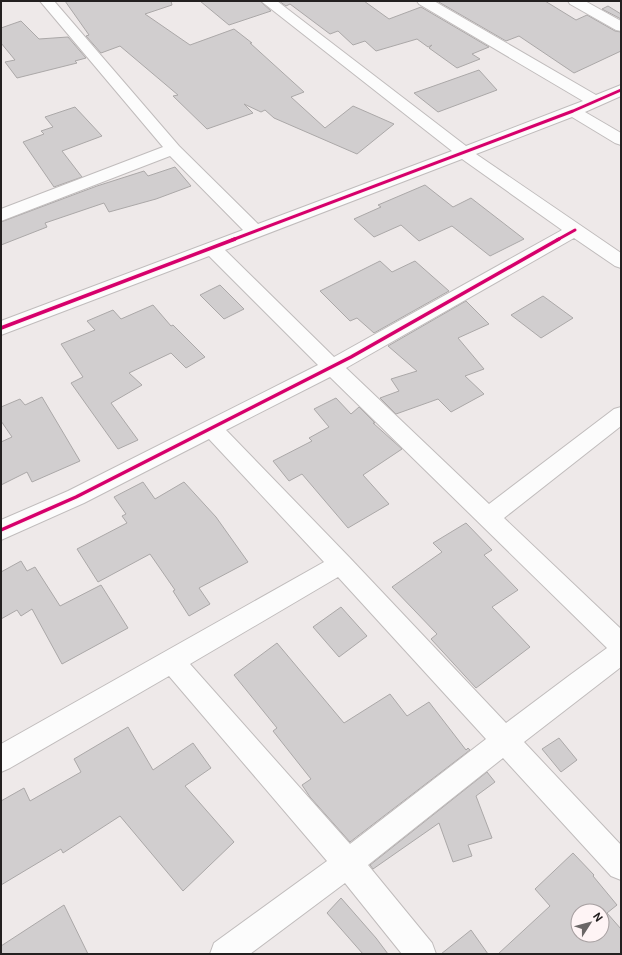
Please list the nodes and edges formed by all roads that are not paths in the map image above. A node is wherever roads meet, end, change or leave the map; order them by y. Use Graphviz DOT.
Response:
graph roads {
  1 [pos="47,1"];
  2 [pos="268,1"];
  3 [pos="424,1"];
  4 [pos="575,1"];
  5 [pos="621,27"];
  6 [pos="621,90"];
  7 [pos="595,100"];
  8 [pos="573,111"];
  9 [pos="621,140"];
  10 [pos="173,149"];
  11 [pos="464,152"];
  12 [pos="1,215"];
  13 [pos="575,230"];
  14 [pos="256,232"];
  15 [pos="212,248"];
  16 [pos="621,262"];
  17 [pos="1,328"];
  18 [pos="332,367"];
  19 [pos="621,415"];
  20 [pos="211,428"];
  21 [pos="488,518"];
  22 [pos="1,530"];
  23 [pos="341,564"];
  24 [pos="621,645"];
  25 [pos="621,653"];
  26 [pos="172,661"];
  27 [pos="504,741"];
  28 [pos="1,759"];
  29 [pos="348,863"];
  30 [pos="621,866"];
  31 [pos="225,954"];
  32 [pos="420,954"];
  1 -- 10 [label="street"];
  2 -- 11 [label="street"];
  3 -- 7 [label="street"];
  4 -- 5 [label="street"];
  6 -- 7 [label="street"];
  7 -- 8 [label="street"];
  8 -- 9 [label="street"];
  8 -- 11 [label="street"];
  10 -- 12 [label="street"];
  10 -- 14 [label="street"];
  11 -- 13 [label="street"];
  11 -- 14 [label="street"];
  13 -- 16 [label="street"];
  13 -- 18 [label="street"];
  14 -- 15 [label="street"];
  15 -- 17 [label="street"];
  15 -- 18 [label="street"];
  18 -- 20 [label="street"];
  18 -- 21 [label="street"];
  19 -- 21 [label="street"];
  20 -- 22 [label="street"];
  20 -- 23 [label="street"];
  21 -- 24 [label="street"];
  23 -- 26 [label="street"];
  23 -- 27 [label="street"];
  25 -- 27 [label="street"];
  26 -- 28 [label="street"];
  26 -- 29 [label="street"];
  27 -- 29 [label="street"];
  27 -- 30 [label="street"];
  29 -- 31 [label="street"];
  29 -- 32 [label="street"];
}
